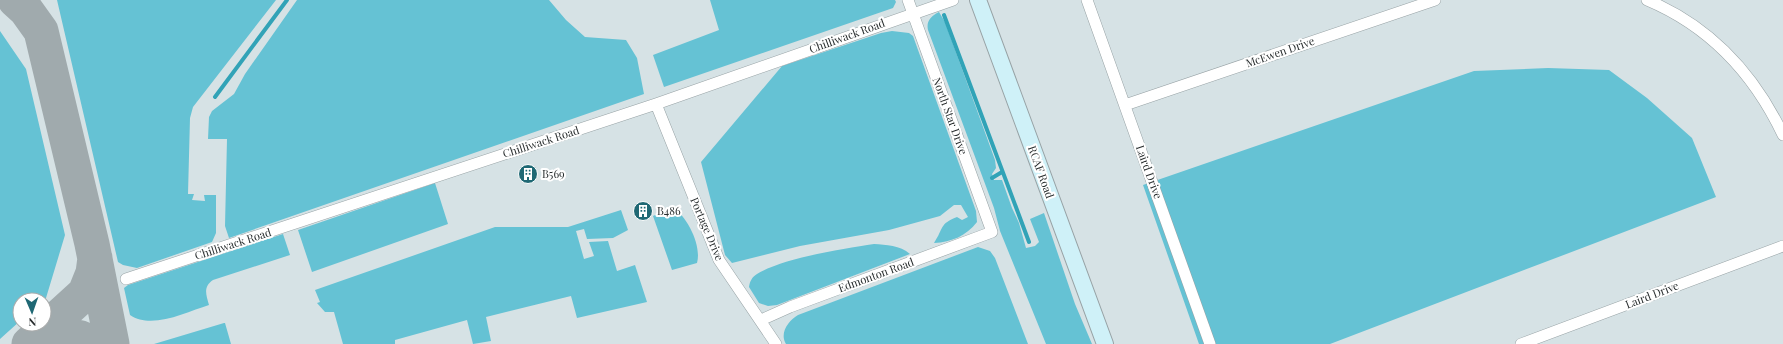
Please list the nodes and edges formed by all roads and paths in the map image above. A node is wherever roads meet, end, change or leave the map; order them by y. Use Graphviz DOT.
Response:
graph roads {
  1 [pos="908,0"];
  2 [pos="953,0"];
  3 [pos="978,0"];
  4 [pos="1087,0"];
  5 [pos="1435,0"];
  6 [pos="1647,0"];
  7 [pos="913,13"];
  8 [pos="656,104"];
  9 [pos="1125,105"];
  10 [pos="1783,135"];
  11 [pos="992,232"];
  12 [pos="1783,246"];
  13 [pos="126,279"];
  14 [pos="760,320"];
  15 [pos="776,344"];
  16 [pos="1105,344"];
  17 [pos="1210,344"];
  18 [pos="1521,344"];
  1 -- 7 [label="street, North Star Drive"];
  2 -- 7 [label="street, Chilliwack Road"];
  3 -- 16 [label="main road, RCAF Road"];
  4 -- 9 [label="street, Laird Drive"];
  5 -- 9 [label="street, McEwen Drive"];
  6 -- 10 [label="street"];
  7 -- 8 [label="street, Chilliwack Road"];
  7 -- 11 [label="street, North Star Drive"];
  8 -- 13 [label="street, Chilliwack Road"];
  8 -- 14 [label="street, Portage Drive"];
  9 -- 17 [label="street, Laird Drive"];
  11 -- 14 [label="street, Edmonton Road"];
  12 -- 18 [label="street, Laird Drive"];
  14 -- 15 [label="street, Portage Drive"];
}
